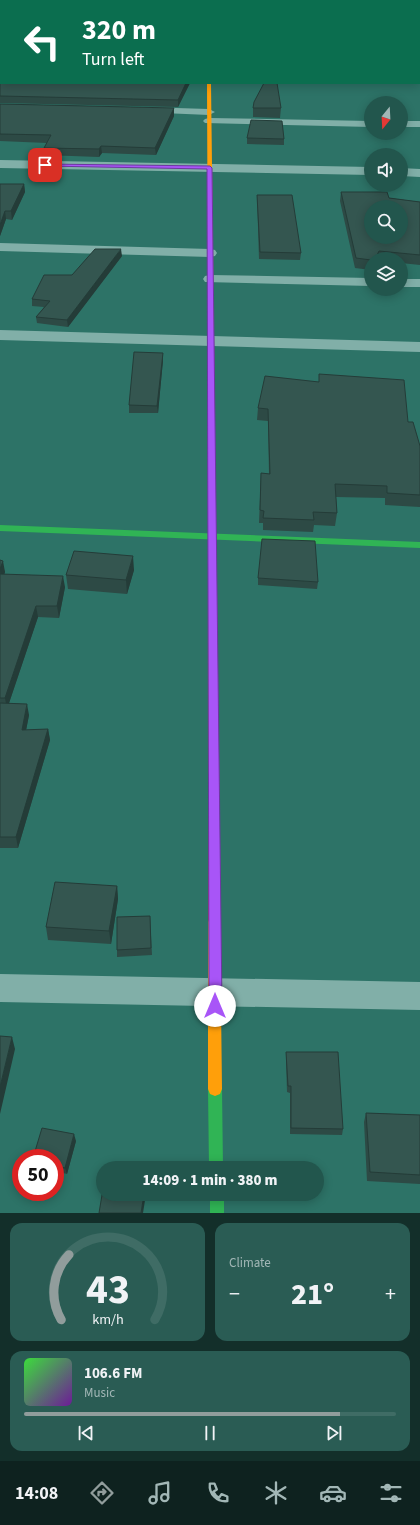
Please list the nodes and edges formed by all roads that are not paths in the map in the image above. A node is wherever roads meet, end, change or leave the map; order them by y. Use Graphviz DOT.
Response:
graph roads {
  1 [pos="209,84"];
  2 [pos="132,110"];
  3 [pos="209,116"];
  4 [pos="364,124"];
  5 [pos="408,124"];
  6 [pos="420,124"];
  7 [pos="0,164"];
  8 [pos="210,168"];
  9 [pos="364,171"];
  10 [pos="408,172"];
  11 [pos="420,173"];
  12 [pos="0,247"];
  13 [pos="210,253"];
  14 [pos="210,279"];
  15 [pos="364,282"];
  16 [pos="408,283"];
  17 [pos="420,283"];
  18 [pos="0,335"];
  19 [pos="211,340"];
  20 [pos="420,348"];
  21 [pos="0,528"];
  22 [pos="212,538"];
  23 [pos="420,545"];
  24 [pos="0,988"];
  25 [pos="215,991"];
  26 [pos="420,996"];
  27 [pos="216,1161"];
  28 [pos="217,1201"];
  29 [pos="217,1213"];
  1 -- 3 [label="main road"];
  2 -- 3 [label="street"];
  3 -- 4 [label="street"];
  3 -- 8 [label="main road"];
  5 -- 6 [label="street"];
  7 -- 8 [label="street"];
  8 -- 9 [label="street"];
  8 -- 13 [label="main road"];
  10 -- 11 [label="street"];
  12 -- 13 [label="street"];
  13 -- 14 [label="main road"];
  14 -- 15 [label="street"];
  14 -- 19 [label="main road"];
  16 -- 17 [label="street"];
  18 -- 19 [label="street"];
  19 -- 20 [label="street"];
  19 -- 22 [label="main road"];
  21 -- 22 [label="main road"];
  22 -- 23 [label="main road"];
  22 -- 25 [label="main road"];
  24 -- 25 [label="street"];
  25 -- 26 [label="street"];
  25 -- 27 [label="main road"];
  28 -- 29 [label="main road"];
}
